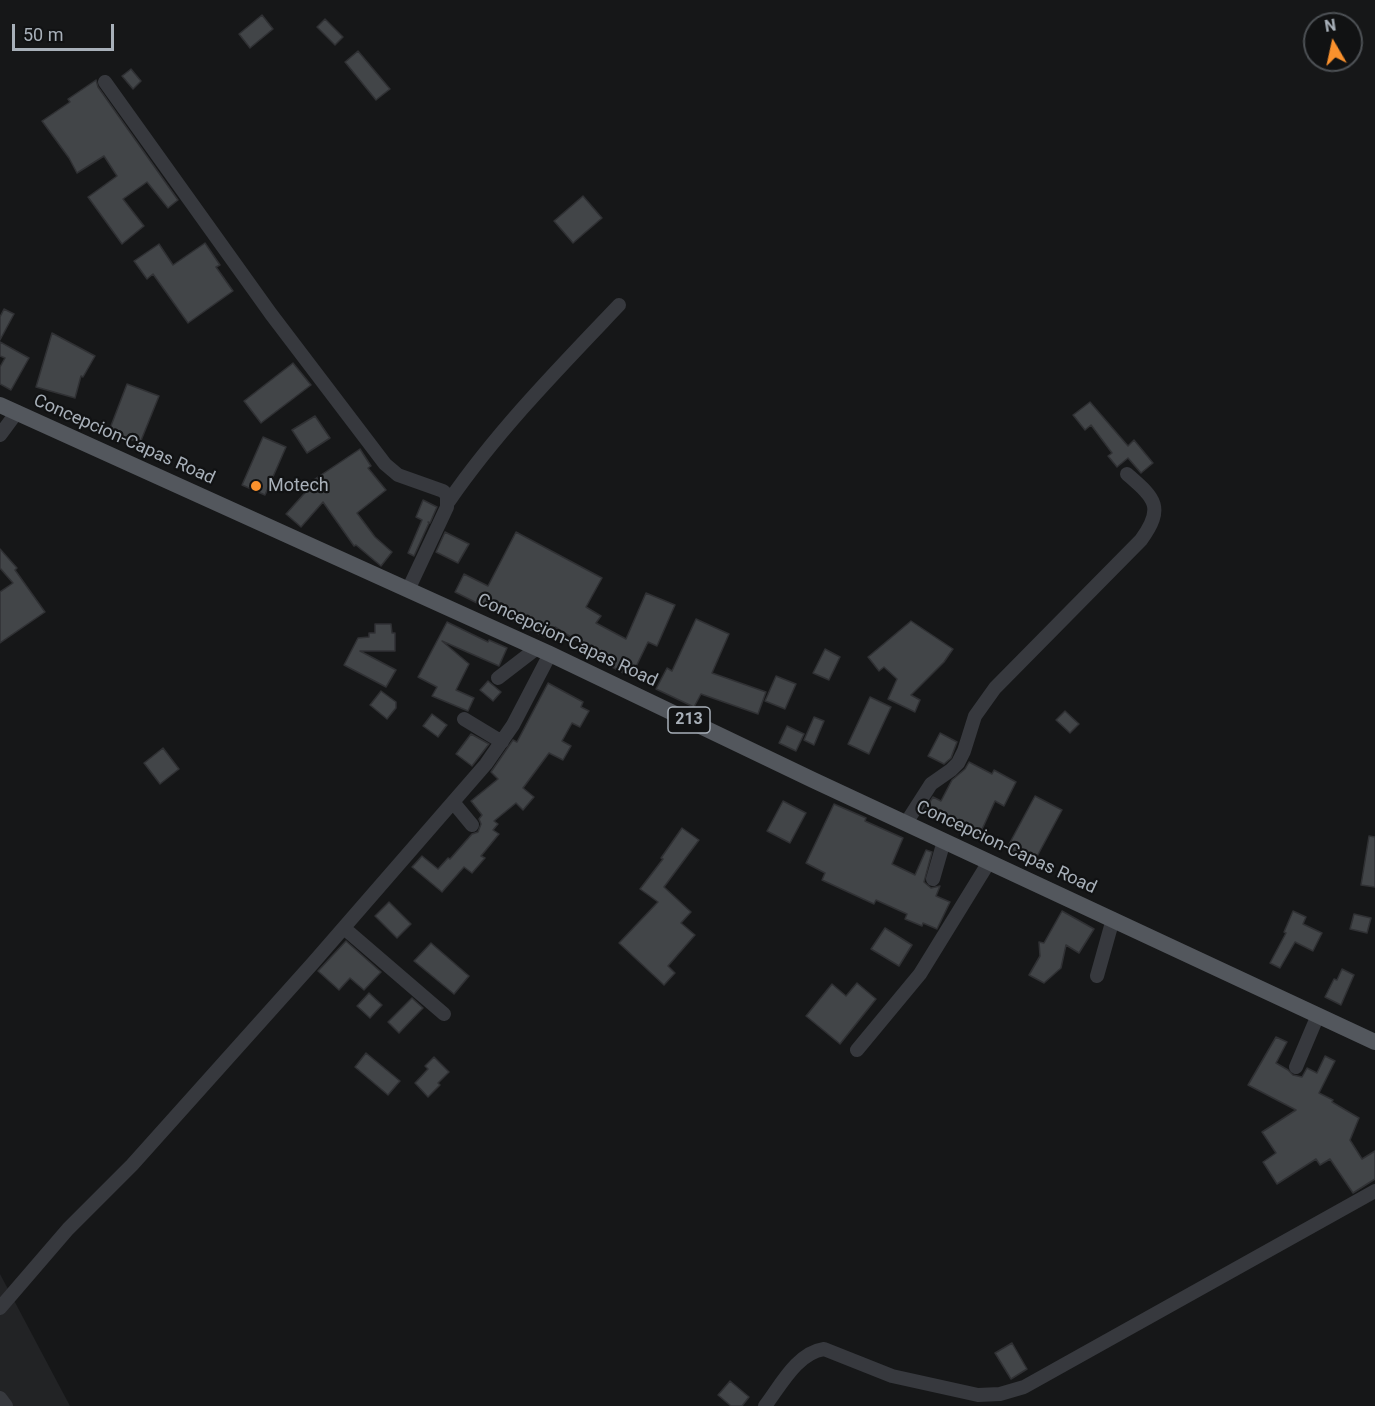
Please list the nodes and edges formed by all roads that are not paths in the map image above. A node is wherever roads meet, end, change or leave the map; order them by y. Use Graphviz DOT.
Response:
graph roads {
  1 [pos="105,82"];
  2 [pos="620,305"];
  3 [pos="0,405"];
  4 [pos="17,412"];
  5 [pos="0,435"];
  6 [pos="1126,474"];
  7 [pos="449,501"];
  8 [pos="408,590"];
  9 [pos="543,651"];
  10 [pos="498,678"];
  11 [pos="464,719"];
  12 [pos="502,742"];
  13 [pos="453,802"];
  14 [pos="906,823"];
  15 [pos="472,825"];
  16 [pos="944,841"];
  17 [pos="989,862"];
  18 [pos="933,879"];
  19 [pos="1113,919"];
  20 [pos="344,928"];
  21 [pos="1097,976"];
  22 [pos="444,1014"];
  23 [pos="1318,1015"];
  24 [pos="1375,1042"];
  25 [pos="857,1050"];
  26 [pos="1296,1067"];
  27 [pos="1375,1191"];
  28 [pos="0,1308"];
  29 [pos="0,1398"];
  30 [pos="772,1403"];
  31 [pos="6,1406"];
  1 -- 7 [label="street"];
  2 -- 7 [label="street"];
  3 -- 4 [label="main road, Concepcion-Capas Road / 213"];
  4 -- 5 [label="street"];
  4 -- 8 [label="main road, Concepcion-Capas Road / 213"];
  6 -- 14 [label="street"];
  7 -- 8 [label="street"];
  8 -- 9 [label="main road, Concepcion-Capas Road / 213"];
  9 -- 10 [label="street"];
  9 -- 12 [label="street"];
  9 -- 14 [label="main road, Concepcion-Capas Road / 213"];
  11 -- 12 [label="street"];
  12 -- 13 [label="street"];
  13 -- 15 [label="street"];
  13 -- 20 [label="street"];
  14 -- 16 [label="main road, Concepcion-Capas Road / 213"];
  16 -- 17 [label="main road, Concepcion-Capas Road / 213"];
  16 -- 18 [label="street"];
  17 -- 19 [label="main road, Concepcion-Capas Road / 213"];
  17 -- 25 [label="street"];
  19 -- 21 [label="street"];
  19 -- 23 [label="main road, Concepcion-Capas Road / 213"];
  20 -- 22 [label="street"];
  20 -- 28 [label="street"];
  23 -- 24 [label="main road, Concepcion-Capas Road / 213"];
  23 -- 26 [label="street"];
  27 -- 30 [label="street"];
  29 -- 31 [label="street"];
}
